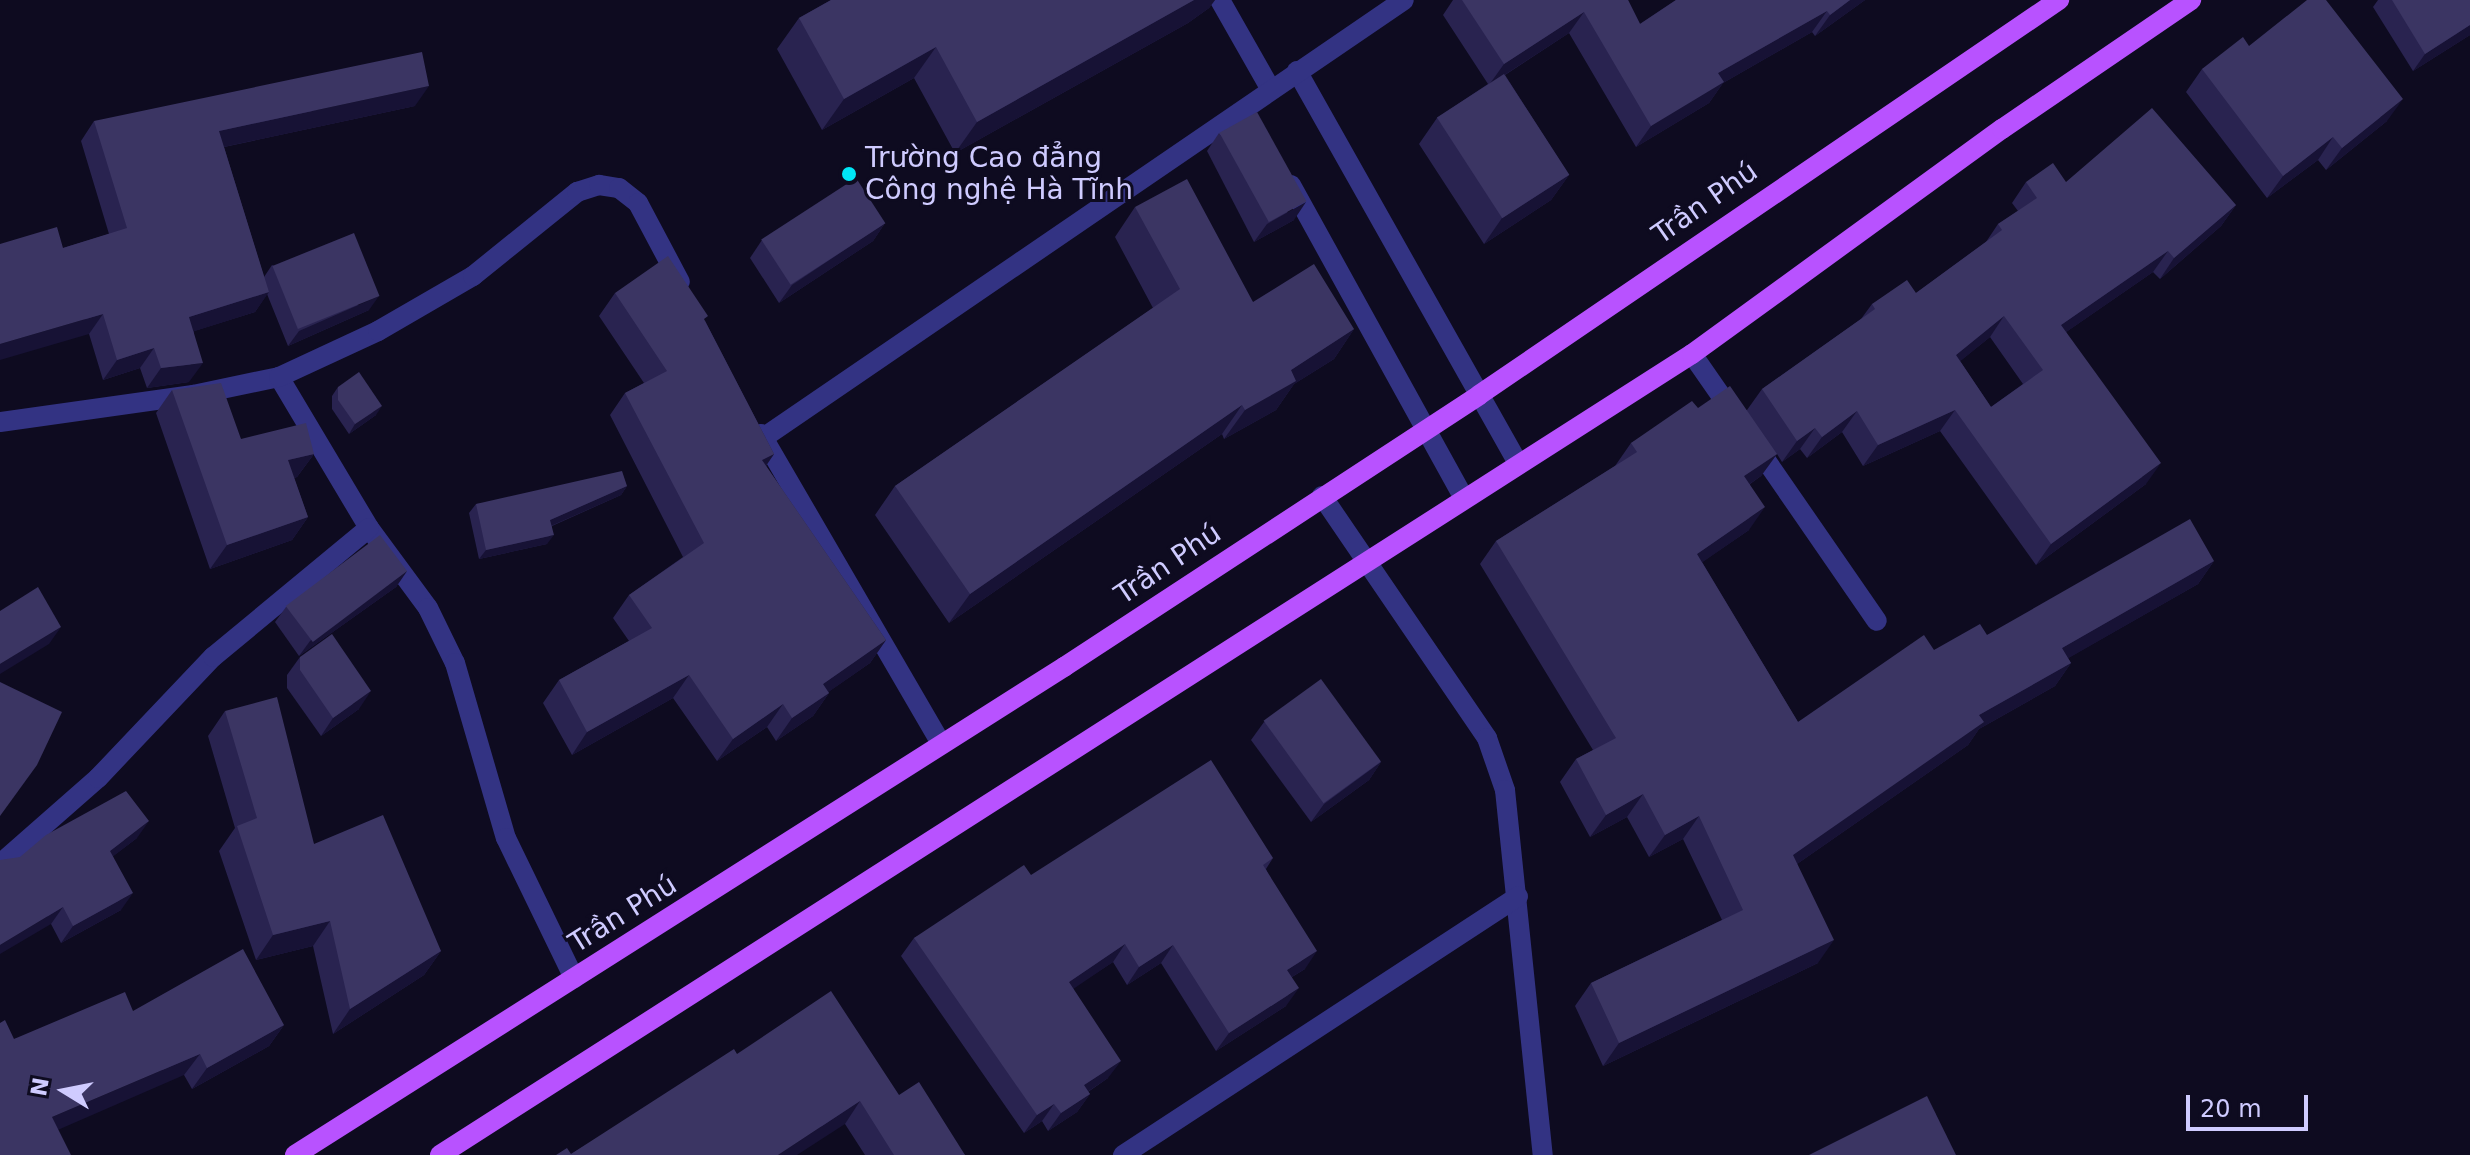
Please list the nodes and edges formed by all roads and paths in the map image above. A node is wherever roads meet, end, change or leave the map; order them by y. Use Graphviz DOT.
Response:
graph roads {
  1 [pos="1220,0"];
  2 [pos="1404,0"];
  3 [pos="2059,0"];
  4 [pos="2191,0"];
  5 [pos="1297,71"];
  6 [pos="1270,88"];
  7 [pos="1247,104"];
  8 [pos="1262,131"];
  9 [pos="1284,171"];
  10 [pos="689,300"];
  11 [pos="1692,354"];
  12 [pos="279,377"];
  13 [pos="1479,395"];
  14 [pos="748,411"];
  15 [pos="0,422"];
  16 [pos="1425,428"];
  17 [pos="763,438"];
  18 [pos="1518,464"];
  19 [pos="1322,496"];
  20 [pos="1464,498"];
  21 [pos="369,528"];
  22 [pos="1366,564"];
  23 [pos="1877,621"];
  24 [pos="940,742"];
  25 [pos="0,864"];
  26 [pos="1518,897"];
  27 [pos="574,978"];
  28 [pos="295,1155"];
  29 [pos="440,1155"];
  30 [pos="1123,1155"];
  31 [pos="1543,1155"];
  1 -- 6 [label="street"];
  2 -- 5 [label="street"];
  3 -- 13 [label="main road, Trần Phú"];
  4 -- 11 [label="main road"];
  5 -- 6 [label="street"];
  5 -- 13 [label="street"];
  6 -- 7 [label="street"];
  7 -- 8 [label="street"];
  7 -- 17 [label="street"];
  9 -- 16 [label="street"];
  10 -- 12 [label="street"];
  11 -- 18 [label="main road"];
  11 -- 23 [label="street"];
  12 -- 15 [label="street"];
  12 -- 21 [label="street"];
  13 -- 16 [label="main road, Trần Phú"];
  13 -- 18 [label="street"];
  14 -- 17 [label="street"];
  16 -- 19 [label="main road, Trần Phú"];
  16 -- 20 [label="street"];
  17 -- 24 [label="street"];
  18 -- 20 [label="main road"];
  19 -- 22 [label="street"];
  19 -- 24 [label="main road, Trần Phú"];
  20 -- 22 [label="main road"];
  21 -- 25 [label="street"];
  21 -- 27 [label="street"];
  22 -- 26 [label="street"];
  22 -- 29 [label="main road"];
  24 -- 27 [label="main road, Trần Phú"];
  26 -- 30 [label="street"];
  26 -- 31 [label="street"];
  27 -- 28 [label="main road, Trần Phú"];
}
